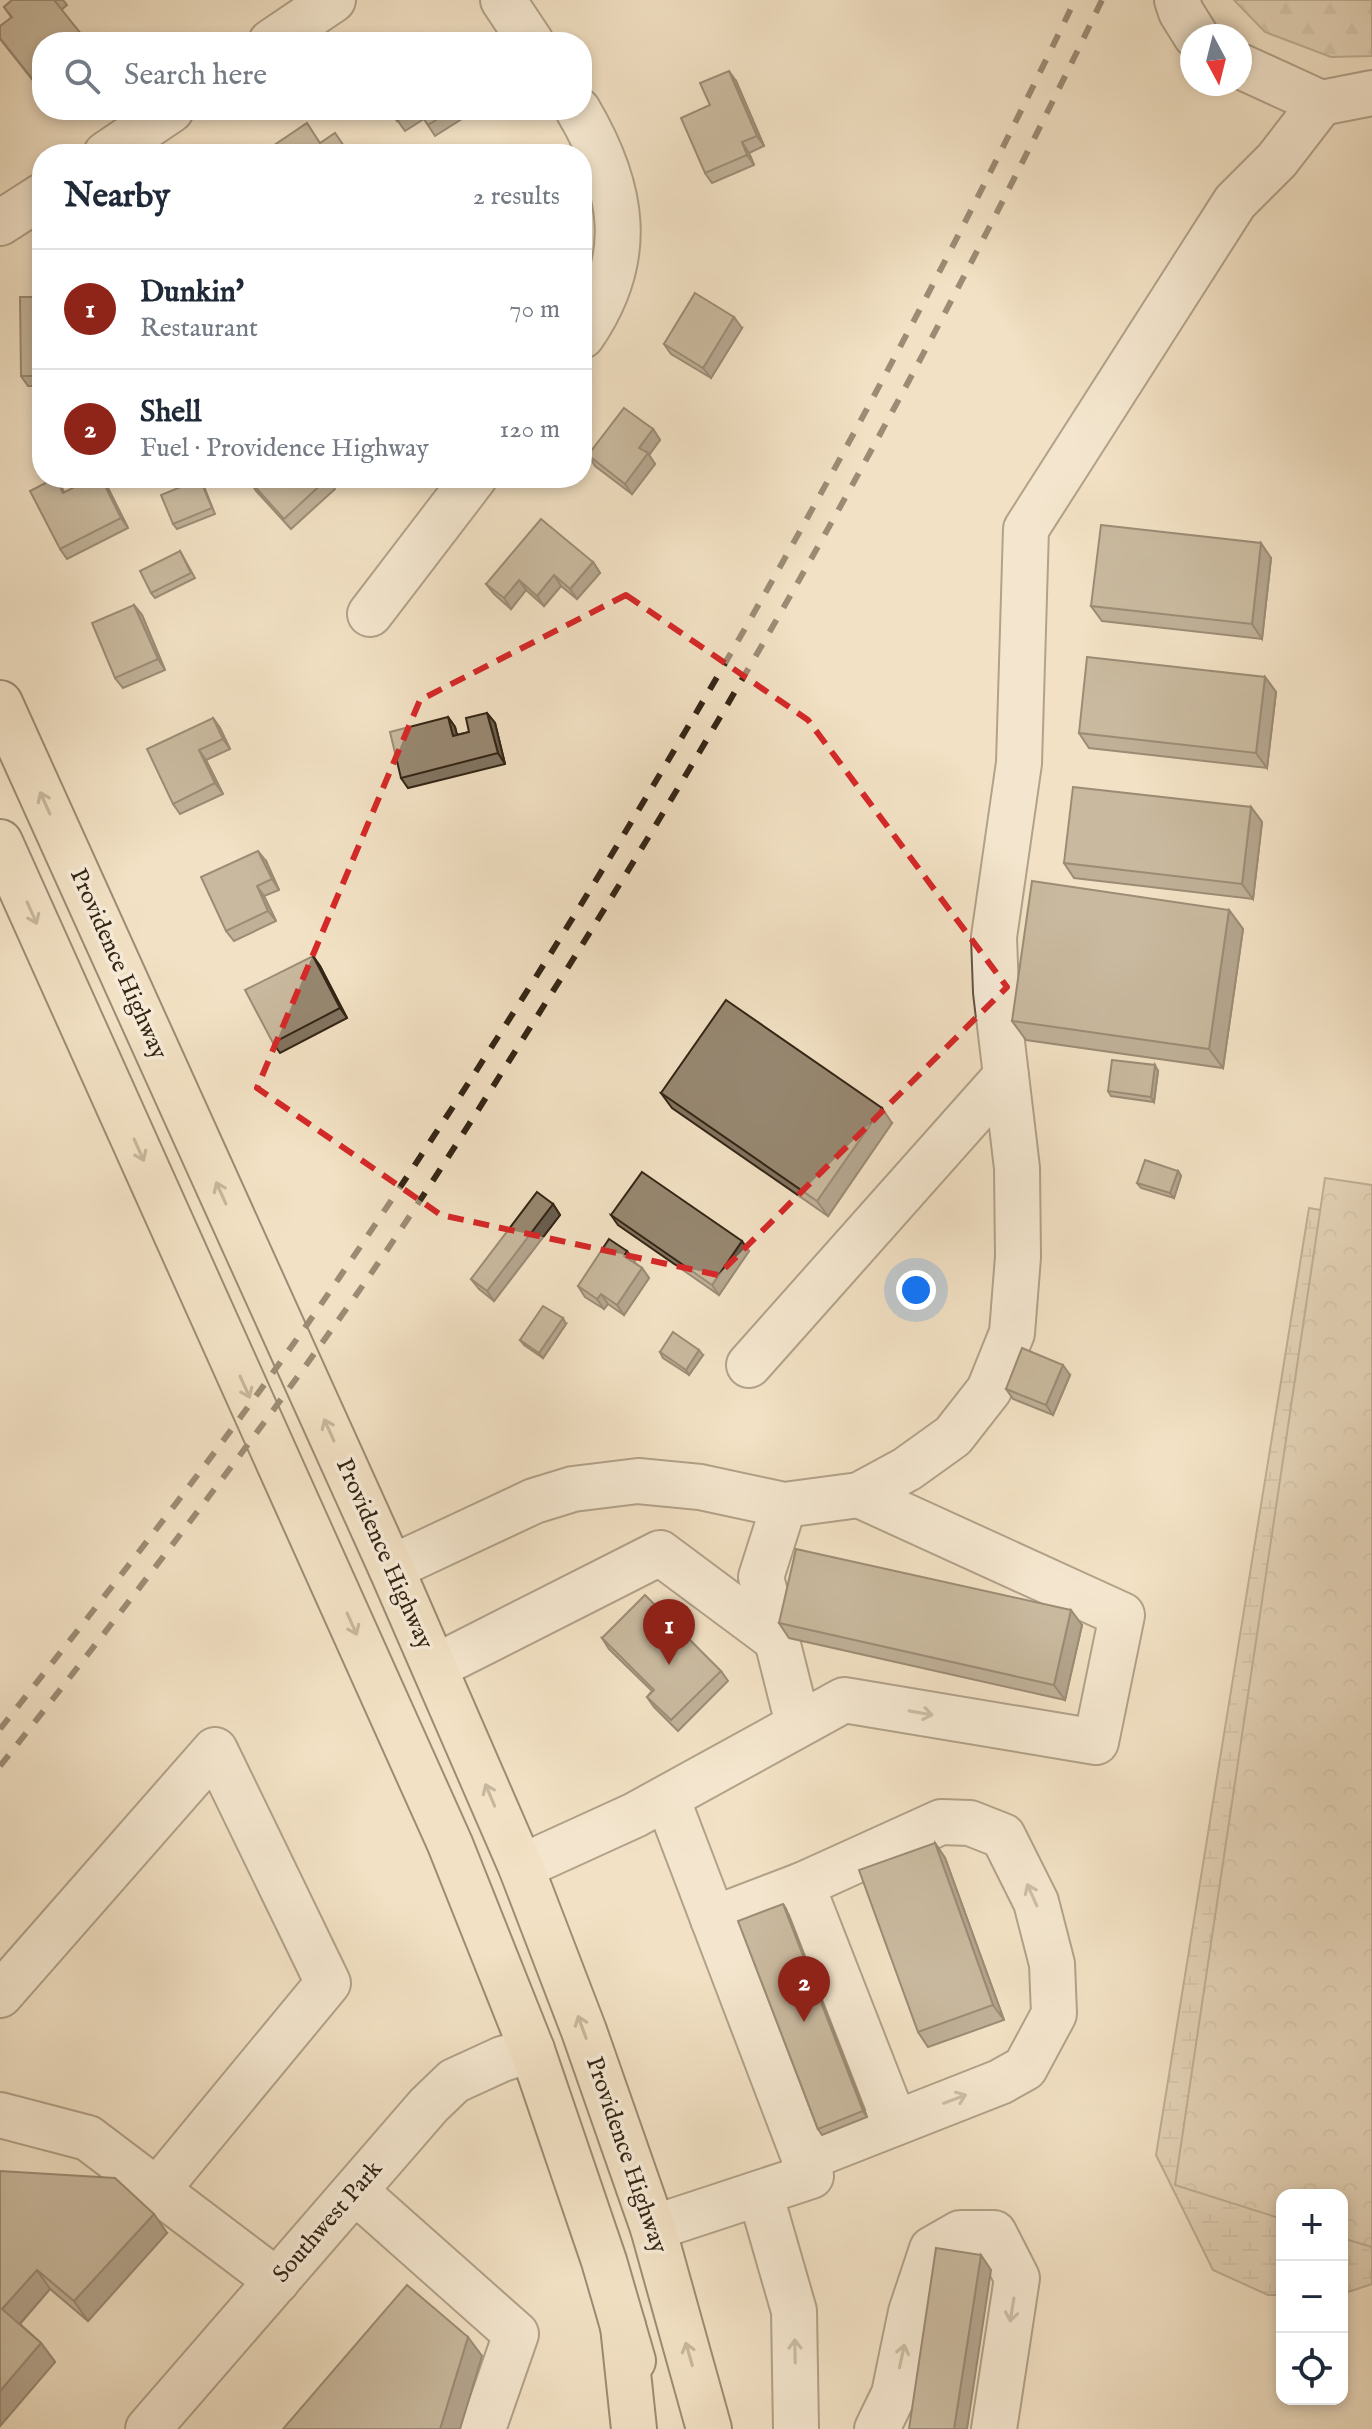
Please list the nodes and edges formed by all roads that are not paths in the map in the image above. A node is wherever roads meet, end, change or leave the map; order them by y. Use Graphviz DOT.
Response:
graph roads {
  1 [pos="333,0"];
  2 [pos="503,0"];
  3 [pos="1177,0"];
  4 [pos="1188,24"];
  5 [pos="286,32"];
  6 [pos="524,32"];
  7 [pos="1252,71"];
  8 [pos="1372,93"];
  9 [pos="1321,103"];
  10 [pos="156,120"];
  11 [pos="583,120"];
  12 [pos="121,144"];
  13 [pos="32,202"];
  14 [pos="0,223"];
  15 [pos="592,317"];
  16 [pos="466,488"];
  17 [pos="370,614"];
  18 [pos="0,703"];
  19 [pos="0,842"];
  20 [pos="1006,1076"];
  21 [pos="749,1365"];
  22 [pos="859,1495"];
  23 [pos="784,1505"];
  24 [pos="391,1568"];
  25 [pos="777,1640"];
  26 [pos="435,1667"];
  27 [pos="798,1724"];
  28 [pos="667,1798"];
  29 [pos="521,1867"];
  30 [pos="802,1885"];
  31 [pos="713,1919"];
  32 [pos="0,1995"];
  33 [pos="532,2050"];
  34 [pos="0,2115"];
  35 [pos="895,2123"];
  36 [pos="804,2159"];
  37 [pos="157,2190"];
  38 [pos="355,2191"];
  39 [pos="760,2193"];
  40 [pos="653,2228"];
  41 [pos="277,2281"];
  42 [pos="623,2326"];
  43 [pos="148,2429"];
  44 [pos="483,2429"];
  45 [pos="634,2429"];
  46 [pos="652,2429"];
  47 [pos="709,2429"];
  48 [pos="796,2429"];
  49 [pos="877,2429"];
  50 [pos="994,2429"];
  1 -- 5 [label="street"];
  2 -- 6 [label="street"];
  3 -- 4 [label="street"];
  7 -- 9 [label="street"];
  8 -- 9 [label="street"];
  9 -- 20 [label="street"];
  10 -- 12 [label="street"];
  11 -- 15 [label="street"];
  13 -- 14 [label="street"];
  16 -- 17 [label="street"];
  24 -- 18 [label="main road, Providence Highway, one-way"];
  19 -- 33 [label="main road, one-way"];
  20 -- 21 [label="street"];
  20 -- 22 [label="street"];
  22 -- 23 [label="street"];
  27 -- 22 [label="street, one-way"];
  23 -- 24 [label="street"];
  23 -- 25 [label="street"];
  24 -- 26 [label="main road, Providence Highway"];
  25 -- 26 [label="street"];
  25 -- 27 [label="street"];
  29 -- 26 [label="main road, Providence Highway, one-way"];
  27 -- 28 [label="street"];
  28 -- 29 [label="street"];
  28 -- 31 [label="street"];
  40 -- 29 [label="main road, Providence Highway, one-way"];
  30 -- 31 [label="street"];
  30 -- 35 [label="street"];
  35 -- 30 [label="street, one-way"];
  31 -- 36 [label="street"];
  32 -- 37 [label="street"];
  33 -- 38 [label="street, Southwest Park"];
  33 -- 42 [label="main road"];
  34 -- 37 [label="street"];
  35 -- 36 [label="street"];
  36 -- 39 [label="street"];
  37 -- 41 [label="street"];
  38 -- 41 [label="street, Southwest Park"];
  38 -- 44 [label="street"];
  39 -- 40 [label="street"];
  48 -- 39 [label="street, one-way"];
  47 -- 40 [label="main road, Providence Highway, one-way"];
  41 -- 43 [label="street, Southwest Park"];
  42 -- 45 [label="main road"];
  42 -- 46 [label="main road"];
  49 -- 50 [label="street, one-way"];
}
